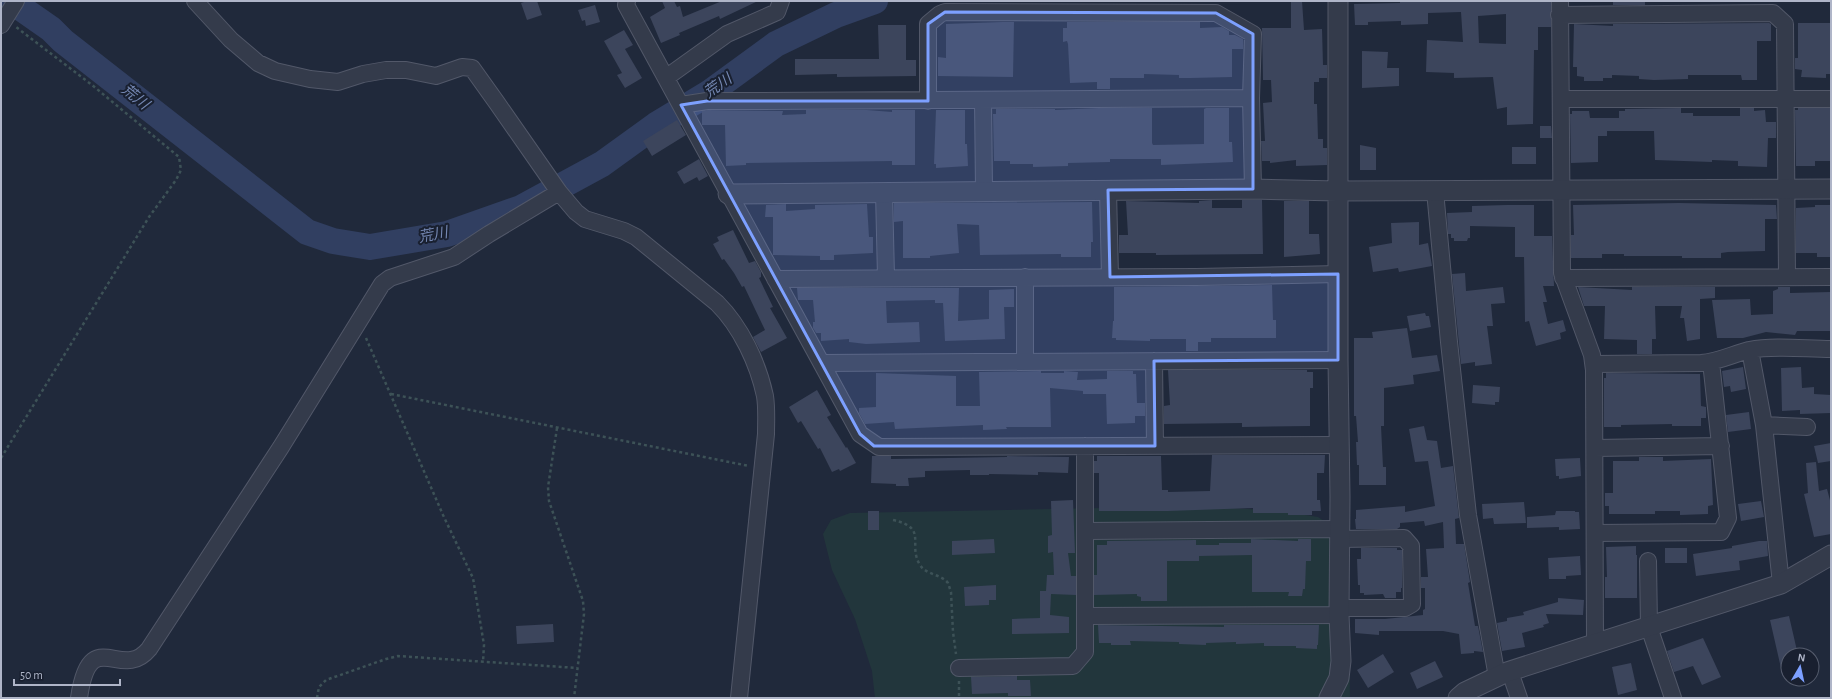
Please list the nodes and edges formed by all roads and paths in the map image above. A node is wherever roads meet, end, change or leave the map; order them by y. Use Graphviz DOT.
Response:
graph roads {
  1 [pos="16,1"];
  2 [pos="195,1"];
  3 [pos="627,1"];
  4 [pos="781,1"];
  5 [pos="1338,1"];
  6 [pos="1560,8"];
  7 [pos="1664,8"];
  8 [pos="3,21"];
  9 [pos="667,77"];
  10 [pos="1251,98"];
  11 [pos="1561,99"];
  12 [pos="1831,99"];
  13 [pos="983,100"];
  14 [pos="1786,100"];
  15 [pos="928,101"];
  16 [pos="681,105"];
  17 [pos="1253,189"];
  18 [pos="1786,189"];
  19 [pos="1831,189"];
  20 [pos="984,190"];
  21 [pos="1108,190"];
  22 [pos="1561,190"];
  23 [pos="1337,191"];
  24 [pos="1435,191"];
  25 [pos="559,192"];
  26 [pos="884,192"];
  27 [pos="728,194"];
  28 [pos="1338,274"];
  29 [pos="886,277"];
  30 [pos="1025,277"];
  31 [pos="1110,277"];
  32 [pos="1788,277"];
  33 [pos="1831,277"];
  34 [pos="1563,278"];
  35 [pos="775,279"];
  36 [pos="358,321"];
  37 [pos="1831,349"];
  38 [pos="1750,350"];
  39 [pos="1338,360"];
  40 [pos="1154,361"];
  41 [pos="1025,362"];
  42 [pos="1711,362"];
  43 [pos="823,363"];
  44 [pos="1594,364"];
  45 [pos="391,394"];
  46 [pos="1764,425"];
  47 [pos="1807,427"];
  48 [pos="557,428"];
  49 [pos="1339,445"];
  50 [pos="1085,446"];
  51 [pos="1156,446"];
  52 [pos="1721,446"];
  53 [pos="1595,448"];
  54 [pos="1,458"];
  55 [pos="762,469"];
  56 [pos="893,520"];
  57 [pos="1085,531"];
  58 [pos="1595,533"];
  59 [pos="1340,534"];
  60 [pos="1831,555"];
  61 [pos="1648,561"];
  62 [pos="1781,584"];
  63 [pos="1339,611"];
  64 [pos="1086,616"];
  65 [pos="1649,627"];
  66 [pos="1595,644"];
  67 [pos="483,662"];
  68 [pos="577,668"];
  69 [pos="958,668"];
  70 [pos="1503,674"];
  71 [pos="79,698"];
  72 [pos="317,698"];
  73 [pos="574,698"];
  74 [pos="739,698"];
  75 [pos="960,698"];
  76 [pos="1329,698"];
  77 [pos="1458,698"];
  78 [pos="1519,698"];
  79 [pos="1672,698"];
  1 -- 8 [label="street"];
  2 -- 25 [label="street"];
  3 -- 9 [label="street"];
  4 -- 9 [label="street"];
  5 -- 23 [label="street"];
  6 -- 7 [label="street"];
  6 -- 11 [label="street"];
  7 -- 14 [label="street"];
  8 -- 54 [label="path"];
  9 -- 16 [label="street"];
  10 -- 13 [label="street"];
  10 -- 15 [label="street"];
  10 -- 17 [label="street"];
  11 -- 14 [label="street"];
  11 -- 22 [label="street"];
  12 -- 14 [label="street"];
  13 -- 15 [label="street"];
  13 -- 20 [label="street"];
  14 -- 18 [label="street"];
  15 -- 16 [label="street"];
  16 -- 27 [label="street"];
  17 -- 21 [label="street"];
  17 -- 23 [label="street"];
  18 -- 19 [label="street"];
  18 -- 22 [label="street"];
  18 -- 32 [label="street"];
  20 -- 21 [label="street"];
  20 -- 26 [label="street"];
  21 -- 31 [label="street"];
  22 -- 24 [label="street"];
  22 -- 34 [label="street"];
  23 -- 24 [label="street"];
  23 -- 28 [label="street"];
  24 -- 70 [label="street"];
  25 -- 36 [label="street"];
  25 -- 55 [label="street"];
  26 -- 27 [label="street"];
  26 -- 29 [label="street"];
  27 -- 35 [label="street"];
  28 -- 31 [label="street"];
  28 -- 39 [label="street"];
  29 -- 30 [label="street"];
  29 -- 35 [label="street"];
  30 -- 31 [label="street"];
  30 -- 41 [label="street"];
  32 -- 33 [label="street"];
  32 -- 34 [label="street"];
  34 -- 44 [label="street"];
  35 -- 43 [label="street"];
  36 -- 45 [label="path"];
  36 -- 71 [label="street"];
  37 -- 38 [label="street"];
  38 -- 42 [label="street"];
  38 -- 46 [label="street"];
  39 -- 40 [label="street"];
  39 -- 49 [label="street"];
  40 -- 41 [label="street"];
  40 -- 51 [label="street"];
  41 -- 43 [label="street"];
  42 -- 44 [label="street"];
  42 -- 52 [label="street"];
  43 -- 50 [label="street"];
  44 -- 53 [label="street"];
  45 -- 48 [label="path"];
  45 -- 67 [label="path"];
  46 -- 47 [label="street"];
  46 -- 62 [label="street"];
  48 -- 55 [label="path"];
  48 -- 68 [label="path"];
  49 -- 51 [label="street"];
  49 -- 59 [label="street"];
  50 -- 51 [label="street"];
  50 -- 57 [label="street"];
  52 -- 53 [label="street"];
  52 -- 58 [label="street"];
  53 -- 58 [label="street"];
  55 -- 74 [label="street"];
  56 -- 69 [label="path"];
  57 -- 59 [label="street"];
  57 -- 64 [label="street"];
  58 -- 66 [label="street"];
  59 -- 63 [label="street"];
  59 -- 63 [label="street"];
  60 -- 62 [label="street"];
  61 -- 65 [label="street"];
  62 -- 65 [label="street"];
  63 -- 64 [label="street"];
  63 -- 76 [label="street"];
  64 -- 69 [label="street"];
  65 -- 66 [label="street"];
  65 -- 79 [label="street"];
  66 -- 70 [label="street"];
  67 -- 68 [label="path"];
  67 -- 72 [label="path"];
  68 -- 73 [label="path"];
  69 -- 75 [label="path"];
  70 -- 77 [label="street"];
  70 -- 78 [label="street"];
}
